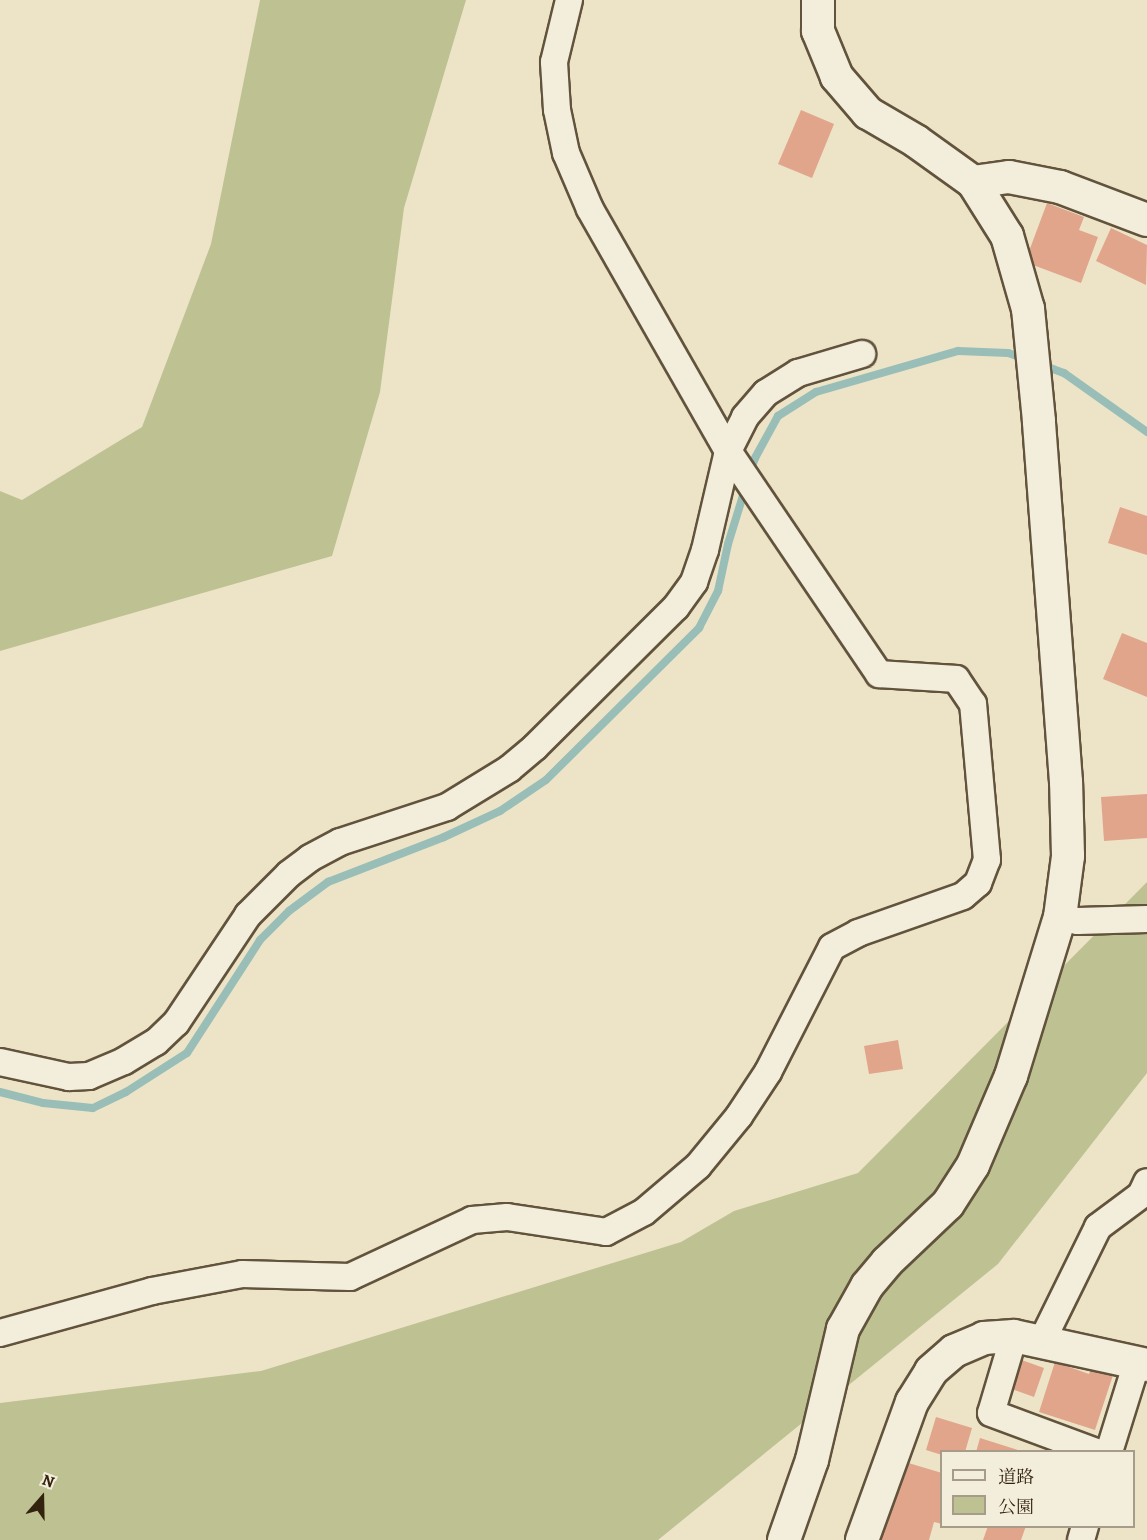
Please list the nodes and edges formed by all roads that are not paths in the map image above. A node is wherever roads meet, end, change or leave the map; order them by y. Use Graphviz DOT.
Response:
graph roads {
  1 [pos="569,0"];
  2 [pos="819,0"];
  3 [pos="973,182"];
  4 [pos="1147,220"];
  5 [pos="862,354"];
  6 [pos="733,458"];
  7 [pos="1060,917"];
  8 [pos="1147,919"];
  9 [pos="0,1062"];
  10 [pos="1147,1182"];
  11 [pos="0,1333"];
  12 [pos="1028,1339"];
  13 [pos="1142,1364"];
  14 [pos="1091,1450"];
  15 [pos="1110,1450"];
  16 [pos="784,1540"];
  17 [pos="862,1540"];
  1 -- 6 [label="street"];
  2 -- 3 [label="street"];
  3 -- 4 [label="street"];
  3 -- 7 [label="street"];
  5 -- 6 [label="street"];
  6 -- 9 [label="street"];
  6 -- 11 [label="street"];
  7 -- 8 [label="street"];
  7 -- 16 [label="street"];
  10 -- 12 [label="street"];
  12 -- 13 [label="street"];
  12 -- 14 [label="street"];
  12 -- 17 [label="street"];
  13 -- 15 [label="street"];
}
